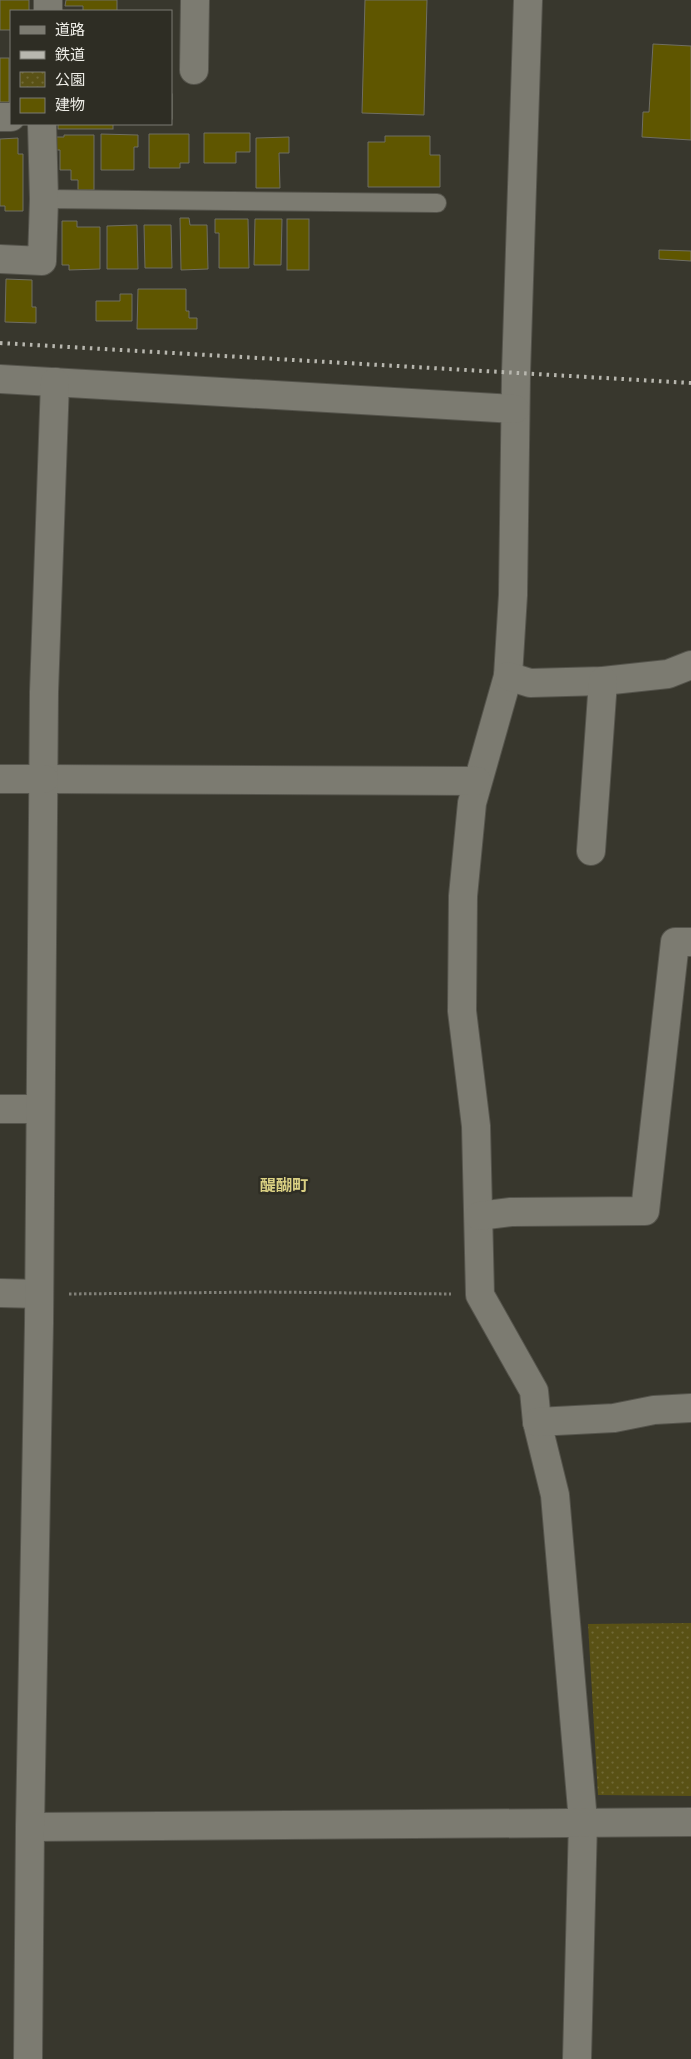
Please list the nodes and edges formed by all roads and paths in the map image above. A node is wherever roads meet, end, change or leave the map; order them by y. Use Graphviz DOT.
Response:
graph roads {
  1 [pos="195,0"];
  2 [pos="528,0"];
  3 [pos="194,70"];
  4 [pos="42,125"];
  5 [pos="44,199"];
  6 [pos="437,203"];
  7 [pos="0,259"];
  8 [pos="0,378"];
  9 [pos="55,382"];
  10 [pos="515,409"];
  11 [pos="691,665"];
  12 [pos="508,676"];
  13 [pos="603,681"];
  14 [pos="0,779"];
  15 [pos="44,779"];
  16 [pos="478,781"];
  17 [pos="591,851"];
  18 [pos="691,942"];
  19 [pos="0,1109"];
  20 [pos="40,1109"];
  21 [pos="479,1216"];
  22 [pos="0,1293"];
  23 [pos="39,1294"];
  24 [pos="480,1295"];
  25 [pos="691,1408"];
  26 [pos="537,1422"];
  27 [pos="583,1821"];
  28 [pos="691,1822"];
  29 [pos="30,1827"];
  30 [pos="28,2059"];
  31 [pos="577,2059"];
  1 -- 3 [label="street"];
  2 -- 10 [label="street"];
  4 -- 5 [label="street"];
  5 -- 6 [label="lane"];
  5 -- 7 [label="street"];
  8 -- 9 [label="street"];
  9 -- 10 [label="street"];
  9 -- 15 [label="street"];
  10 -- 12 [label="street"];
  11 -- 13 [label="street"];
  12 -- 13 [label="street"];
  12 -- 16 [label="street"];
  13 -- 17 [label="street"];
  14 -- 15 [label="street"];
  15 -- 16 [label="street"];
  15 -- 20 [label="street"];
  16 -- 21 [label="street"];
  18 -- 21 [label="street"];
  19 -- 20 [label="street"];
  20 -- 23 [label="street"];
  21 -- 24 [label="street"];
  22 -- 23 [label="street"];
  23 -- 24 [label="path"];
  23 -- 29 [label="street"];
  24 -- 26 [label="street"];
  25 -- 26 [label="street"];
  26 -- 27 [label="street"];
  27 -- 28 [label="street"];
  27 -- 29 [label="street"];
  27 -- 31 [label="street"];
  29 -- 30 [label="street"];
}
